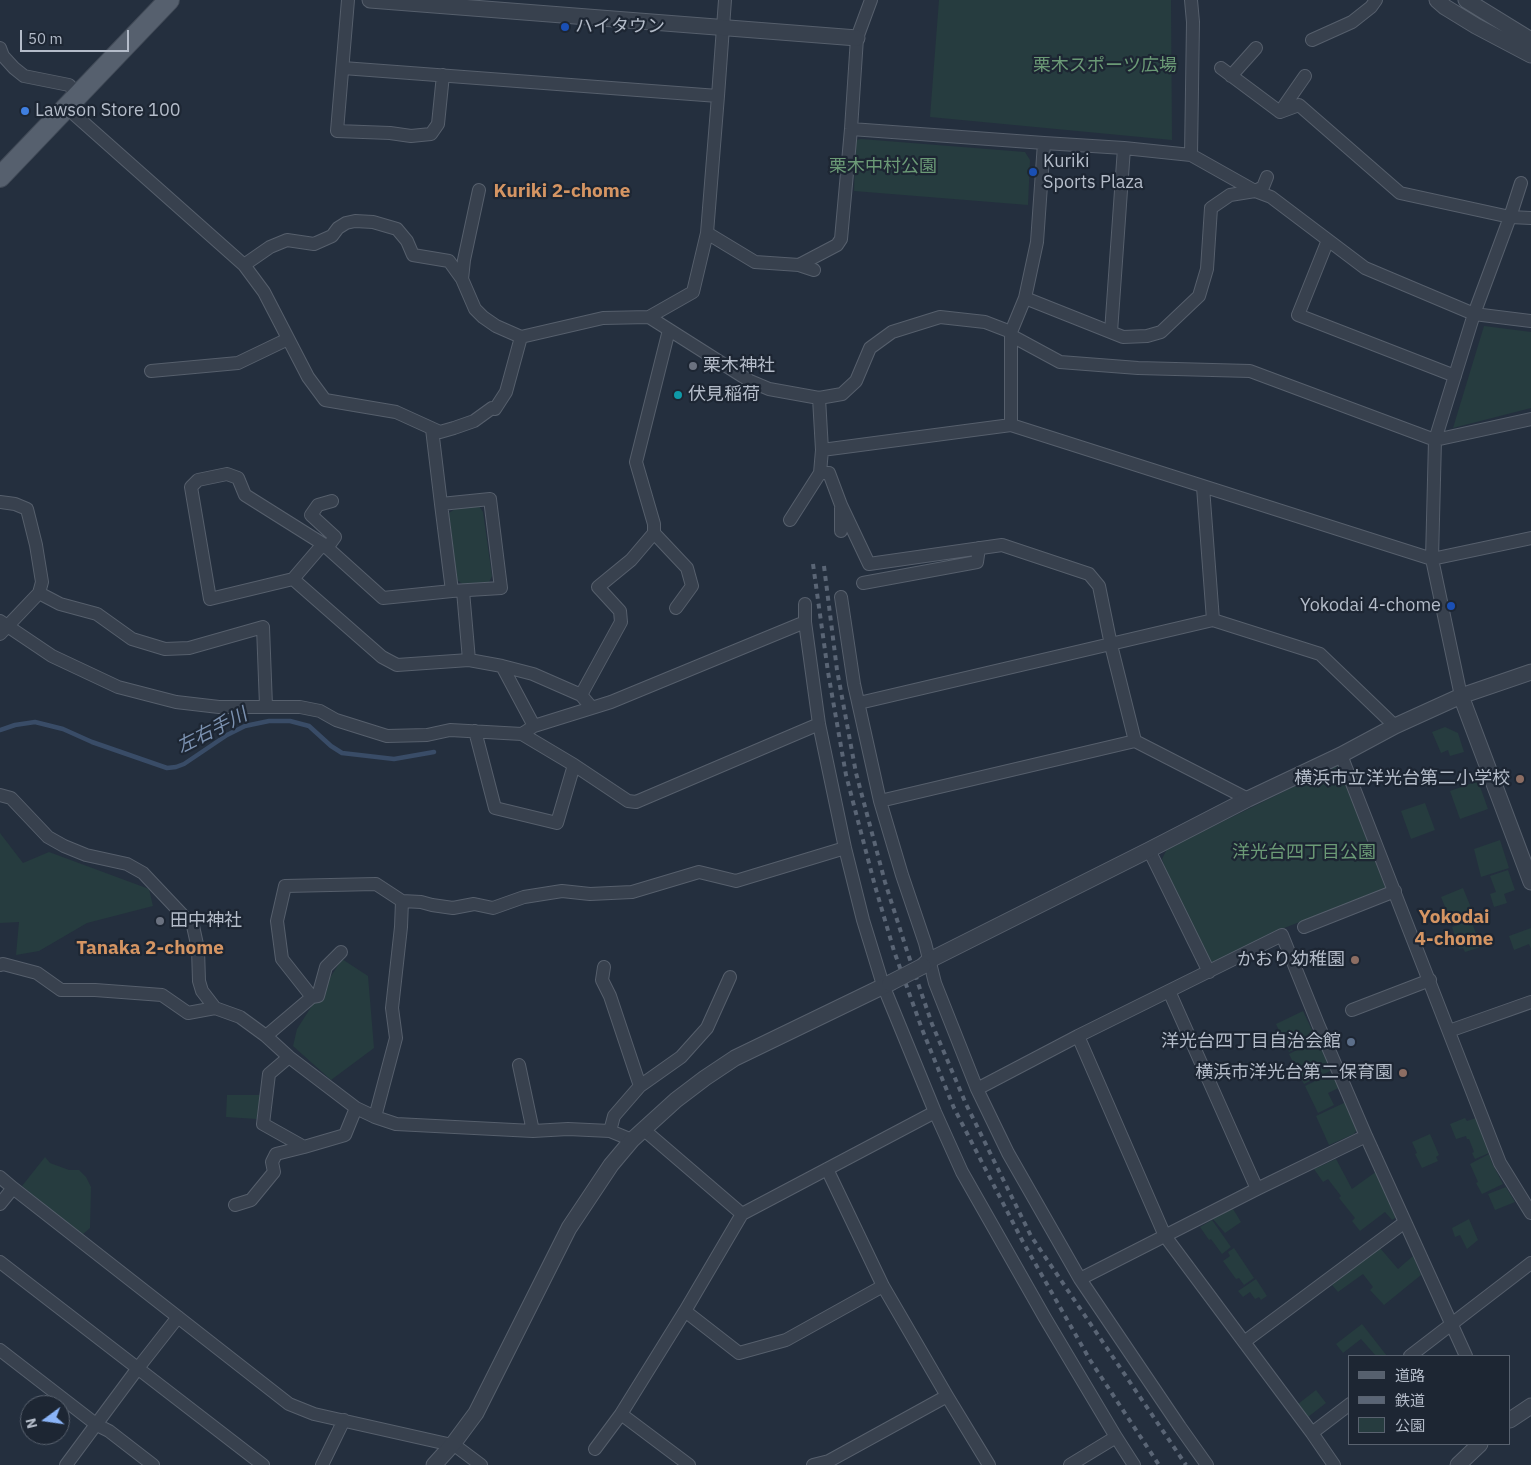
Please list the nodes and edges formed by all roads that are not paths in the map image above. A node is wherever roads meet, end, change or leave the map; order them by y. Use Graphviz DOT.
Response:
graph roads {
  1 [pos="168,0"];
  2 [pos="348,0"];
  3 [pos="370,0"];
  4 [pos="725,0"];
  5 [pos="871,0"];
  6 [pos="1192,0"];
  7 [pos="1376,0"];
  8 [pos="1436,0"];
  9 [pos="1466,0"];
  10 [pos="429,2"];
  11 [pos="723,26"];
  12 [pos="857,38"];
  13 [pos="1312,40"];
  14 [pos="1531,40"];
  15 [pos="0,48"];
  16 [pos="1256,48"];
  17 [pos="1531,55"];
  18 [pos="342,68"];
  19 [pos="443,75"];
  20 [pos="1305,76"];
  21 [pos="718,96"];
  22 [pos="72,101"];
  23 [pos="1280,112"];
  24 [pos="851,129"];
  25 [pos="1044,143"];
  26 [pos="1124,148"];
  27 [pos="1191,155"];
  28 [pos="0,177"];
  29 [pos="1266,177"];
  30 [pos="1521,183"];
  31 [pos="479,190"];
  32 [pos="1255,191"];
  33 [pos="1510,218"];
  34 [pos="1531,218"];
  35 [pos="707,234"];
  36 [pos="1328,240"];
  37 [pos="244,264"];
  38 [pos="799,266"];
  39 [pos="814,270"];
  40 [pos="462,280"];
  41 [pos="1025,298"];
  42 [pos="1474,314"];
  43 [pos="649,317"];
  44 [pos="1531,321"];
  45 [pos="669,330"];
  46 [pos="1111,332"];
  47 [pos="1012,334"];
  48 [pos="521,337"];
  49 [pos="288,339"];
  50 [pos="151,371"];
  51 [pos="1455,376"];
  52 [pos="819,398"];
  53 [pos="1531,419"];
  54 [pos="1011,425"];
  55 [pos="432,429"];
  56 [pos="1435,440"];
  57 [pos="822,450"];
  58 [pos="820,473"];
  59 [pos="1203,487"];
  60 [pos="332,501"];
  61 [pos="441,504"];
  62 [pos="841,505"];
  63 [pos="3,506"];
  64 [pos="790,520"];
  65 [pos="841,531"];
  66 [pos="654,533"];
  67 [pos="1531,538"];
  68 [pos="325,546"];
  69 [pos="979,548"];
  70 [pos="1432,559"];
  71 [pos="293,579"];
  72 [pos="863,583"];
  73 [pos="457,591"];
  74 [pos="39,593"];
  75 [pos="841,598"];
  76 [pos="805,604"];
  77 [pos="676,608"];
  78 [pos="1213,620"];
  79 [pos="805,622"];
  80 [pos="2,627"];
  81 [pos="1111,645"];
  82 [pos="469,660"];
  83 [pos="502,666"];
  84 [pos="1531,672"];
  85 [pos="581,694"];
  86 [pos="1461,696"];
  87 [pos="859,703"];
  88 [pos="266,706"];
  89 [pos="592,708"];
  90 [pos="819,724"];
  91 [pos="534,726"];
  92 [pos="1395,726"];
  93 [pos="476,731"];
  94 [pos="522,734"];
  95 [pos="1135,740"];
  96 [pos="1341,755"];
  97 [pos="574,765"];
  98 [pos="0,795"];
  99 [pos="1248,799"];
  100 [pos="880,801"];
  101 [pos="845,848"];
  102 [pos="1149,850"];
  103 [pos="1531,882"];
  104 [pos="1395,891"];
  105 [pos="402,901"];
  106 [pos="1304,927"];
  107 [pos="341,952"];
  108 [pos="926,963"];
  109 [pos="0,965"];
  110 [pos="604,967"];
  111 [pos="1209,972"];
  112 [pos="730,977"];
  113 [pos="1430,980"];
  114 [pos="886,984"];
  115 [pos="1169,991"];
  116 [pos="312,998"];
  117 [pos="1531,1002"];
  118 [pos="216,1008"];
  119 [pos="1352,1010"];
  120 [pos="1449,1031"];
  121 [pos="266,1036"];
  122 [pos="1078,1036"];
  123 [pos="289,1057"];
  124 [pos="519,1065"];
  125 [pos="640,1086"];
  126 [pos="977,1088"];
  127 [pos="356,1108"];
  128 [pos="935,1112"];
  129 [pos="374,1117"];
  130 [pos="644,1129"];
  131 [pos="533,1131"];
  132 [pos="610,1131"];
  133 [pos="1366,1136"];
  134 [pos="632,1140"];
  135 [pos="304,1147"];
  136 [pos="827,1169"];
  137 [pos="0,1177"];
  138 [pos="13,1188"];
  139 [pos="1257,1189"];
  140 [pos="0,1204"];
  141 [pos="235,1205"];
  142 [pos="1531,1213"];
  143 [pos="742,1214"];
  144 [pos="1404,1222"];
  145 [pos="1165,1236"];
  146 [pos="0,1262"];
  147 [pos="1531,1263"];
  148 [pos="1080,1279"];
  149 [pos="883,1286"];
  150 [pos="684,1311"];
  151 [pos="178,1317"];
  152 [pos="1452,1324"];
  153 [pos="1244,1342"];
  154 [pos="0,1350"];
  155 [pos="1411,1355"];
  156 [pos="1466,1355"];
  157 [pos="138,1368"];
  158 [pos="947,1396"];
  159 [pos="1348,1406"];
  160 [pos="1531,1406"];
  161 [pos="621,1414"];
  162 [pos="1511,1419"];
  163 [pos="344,1420"];
  164 [pos="97,1424"];
  165 [pos="1312,1433"];
  166 [pos="1116,1437"];
  167 [pos="452,1445"];
  168 [pos="1479,1445"];
  169 [pos="595,1449"];
  170 [pos="66,1465"];
  171 [pos="153,1465"];
  172 [pos="264,1465"];
  173 [pos="322,1465"];
  174 [pos="434,1465"];
  175 [pos="481,1465"];
  176 [pos="689,1465"];
  177 [pos="813,1465"];
  178 [pos="989,1465"];
  179 [pos="1070,1465"];
  180 [pos="1134,1465"];
  181 [pos="1207,1465"];
  182 [pos="1334,1465"];
  183 [pos="1458,1465"];
  1 -- 22 [label="main road"];
  2 -- 18 [label="street"];
  3 -- 10 [label="street"];
  4 -- 11 [label="street"];
  5 -- 12 [label="street"];
  6 -- 27 [label="street"];
  7 -- 13 [label="street"];
  8 -- 17 [label="street"];
  9 -- 14 [label="street"];
  10 -- 11 [label="street"];
  11 -- 12 [label="street"];
  11 -- 21 [label="street"];
  12 -- 24 [label="street"];
  15 -- 22 [label="street"];
  16 -- 23 [label="street"];
  18 -- 19 [label="street"];
  18 -- 19 [label="street"];
  19 -- 21 [label="street"];
  20 -- 23 [label="street"];
  21 -- 35 [label="street"];
  22 -- 28 [label="main road"];
  22 -- 37 [label="street"];
  23 -- 33 [label="street"];
  24 -- 25 [label="street"];
  24 -- 38 [label="street"];
  25 -- 26 [label="street"];
  25 -- 41 [label="street"];
  26 -- 27 [label="street"];
  26 -- 46 [label="street"];
  27 -- 32 [label="street"];
  29 -- 32 [label="street"];
  30 -- 33 [label="street"];
  31 -- 40 [label="street"];
  32 -- 36 [label="street"];
  32 -- 46 [label="street"];
  33 -- 34 [label="street"];
  33 -- 42 [label="street"];
  35 -- 38 [label="street"];
  35 -- 43 [label="street"];
  36 -- 42 [label="street"];
  36 -- 51 [label="street"];
  37 -- 40 [label="street"];
  37 -- 49 [label="street"];
  38 -- 39 [label="street"];
  40 -- 48 [label="street"];
  41 -- 46 [label="street"];
  41 -- 47 [label="street"];
  42 -- 44 [label="street"];
  42 -- 51 [label="street"];
  43 -- 45 [label="street"];
  43 -- 48 [label="street"];
  45 -- 52 [label="street"];
  45 -- 66 [label="street"];
  47 -- 52 [label="street"];
  47 -- 54 [label="street"];
  47 -- 56 [label="street"];
  48 -- 55 [label="street"];
  49 -- 50 [label="street"];
  49 -- 55 [label="street"];
  51 -- 56 [label="street"];
  52 -- 57 [label="street"];
  53 -- 56 [label="street"];
  54 -- 57 [label="street"];
  54 -- 59 [label="street"];
  55 -- 61 [label="street"];
  56 -- 70 [label="street"];
  57 -- 58 [label="street"];
  58 -- 62 [label="street"];
  58 -- 64 [label="street"];
  59 -- 70 [label="street"];
  59 -- 78 [label="street"];
  60 -- 68 [label="street"];
  61 -- 73 [label="street"];
  61 -- 73 [label="street"];
  62 -- 65 [label="street"];
  62 -- 69 [label="street"];
  63 -- 74 [label="street"];
  66 -- 77 [label="street"];
  66 -- 85 [label="street"];
  67 -- 70 [label="street"];
  68 -- 71 [label="street"];
  68 -- 71 [label="street"];
  68 -- 73 [label="street"];
  69 -- 72 [label="street"];
  69 -- 81 [label="street"];
  70 -- 86 [label="street"];
  71 -- 82 [label="street"];
  73 -- 82 [label="street"];
  74 -- 80 [label="street"];
  74 -- 88 [label="street"];
  75 -- 87 [label="street"];
  76 -- 79 [label="street"];
  78 -- 81 [label="street"];
  78 -- 92 [label="street"];
  79 -- 89 [label="street"];
  79 -- 90 [label="street"];
  80 -- 88 [label="street"];
  81 -- 87 [label="street"];
  81 -- 95 [label="street"];
  82 -- 83 [label="street"];
  83 -- 85 [label="street"];
  83 -- 91 [label="street"];
  84 -- 86 [label="street"];
  85 -- 89 [label="street"];
  86 -- 92 [label="street"];
  86 -- 103 [label="street"];
  87 -- 100 [label="street"];
  88 -- 93 [label="street"];
  89 -- 91 [label="street"];
  90 -- 97 [label="street"];
  90 -- 101 [label="street"];
  91 -- 94 [label="street"];
  92 -- 96 [label="street"];
  93 -- 94 [label="street"];
  93 -- 97 [label="street"];
  94 -- 97 [label="street"];
  95 -- 99 [label="street"];
  95 -- 100 [label="street"];
  96 -- 99 [label="street"];
  96 -- 104 [label="street"];
  98 -- 118 [label="street"];
  99 -- 102 [label="street"];
  100 -- 108 [label="street"];
  101 -- 105 [label="street"];
  101 -- 114 [label="street"];
  102 -- 108 [label="street"];
  102 -- 111 [label="street"];
  104 -- 106 [label="street"];
  104 -- 113 [label="street"];
  105 -- 116 [label="street"];
  105 -- 129 [label="street"];
  107 -- 116 [label="street"];
  108 -- 114 [label="street, bridge"];
  108 -- 126 [label="street"];
  109 -- 118 [label="street"];
  110 -- 125 [label="street"];
  111 -- 115 [label="street"];
  111 -- 133 [label="street"];
  112 -- 125 [label="street"];
  113 -- 119 [label="street"];
  113 -- 120 [label="street"];
  114 -- 128 [label="street"];
  114 -- 130 [label="street"];
  115 -- 122 [label="street"];
  115 -- 139 [label="street"];
  116 -- 121 [label="street"];
  117 -- 120 [label="street"];
  118 -- 121 [label="street"];
  120 -- 142 [label="street"];
  121 -- 123 [label="street"];
  122 -- 126 [label="street"];
  122 -- 145 [label="street"];
  123 -- 127 [label="street"];
  123 -- 135 [label="street"];
  124 -- 131 [label="street"];
  125 -- 132 [label="street"];
  126 -- 148 [label="street"];
  127 -- 129 [label="street"];
  127 -- 135 [label="street"];
  128 -- 136 [label="street"];
  128 -- 166 [label="street"];
  129 -- 131 [label="street"];
  130 -- 134 [label="street"];
  130 -- 143 [label="street"];
  131 -- 132 [label="street"];
  132 -- 134 [label="street"];
  133 -- 139 [label="street"];
  133 -- 144 [label="street"];
  134 -- 167 [label="street"];
  135 -- 141 [label="street"];
  136 -- 143 [label="street"];
  136 -- 149 [label="street"];
  137 -- 138 [label="street"];
  138 -- 140 [label="street"];
  138 -- 151 [label="street"];
  139 -- 145 [label="street"];
  143 -- 150 [label="street"];
  144 -- 152 [label="street"];
  144 -- 153 [label="street"];
  145 -- 148 [label="street"];
  145 -- 153 [label="street"];
  146 -- 157 [label="street"];
  147 -- 152 [label="street"];
  148 -- 181 [label="street"];
  149 -- 150 [label="street"];
  149 -- 158 [label="street"];
  150 -- 161 [label="street"];
  151 -- 157 [label="street"];
  151 -- 163 [label="street"];
  152 -- 155 [label="street"];
  152 -- 156 [label="street"];
  153 -- 165 [label="street"];
  154 -- 164 [label="street"];
  157 -- 164 [label="street"];
  157 -- 172 [label="street"];
  158 -- 177 [label="street"];
  158 -- 178 [label="street"];
  159 -- 165 [label="street"];
  160 -- 162 [label="street"];
  161 -- 169 [label="street"];
  161 -- 176 [label="street"];
  163 -- 167 [label="street"];
  163 -- 173 [label="street"];
  164 -- 170 [label="street"];
  164 -- 171 [label="street"];
  165 -- 182 [label="street"];
  166 -- 179 [label="street"];
  166 -- 180 [label="street"];
  167 -- 174 [label="street"];
  167 -- 175 [label="street"];
  168 -- 183 [label="street"];
}
